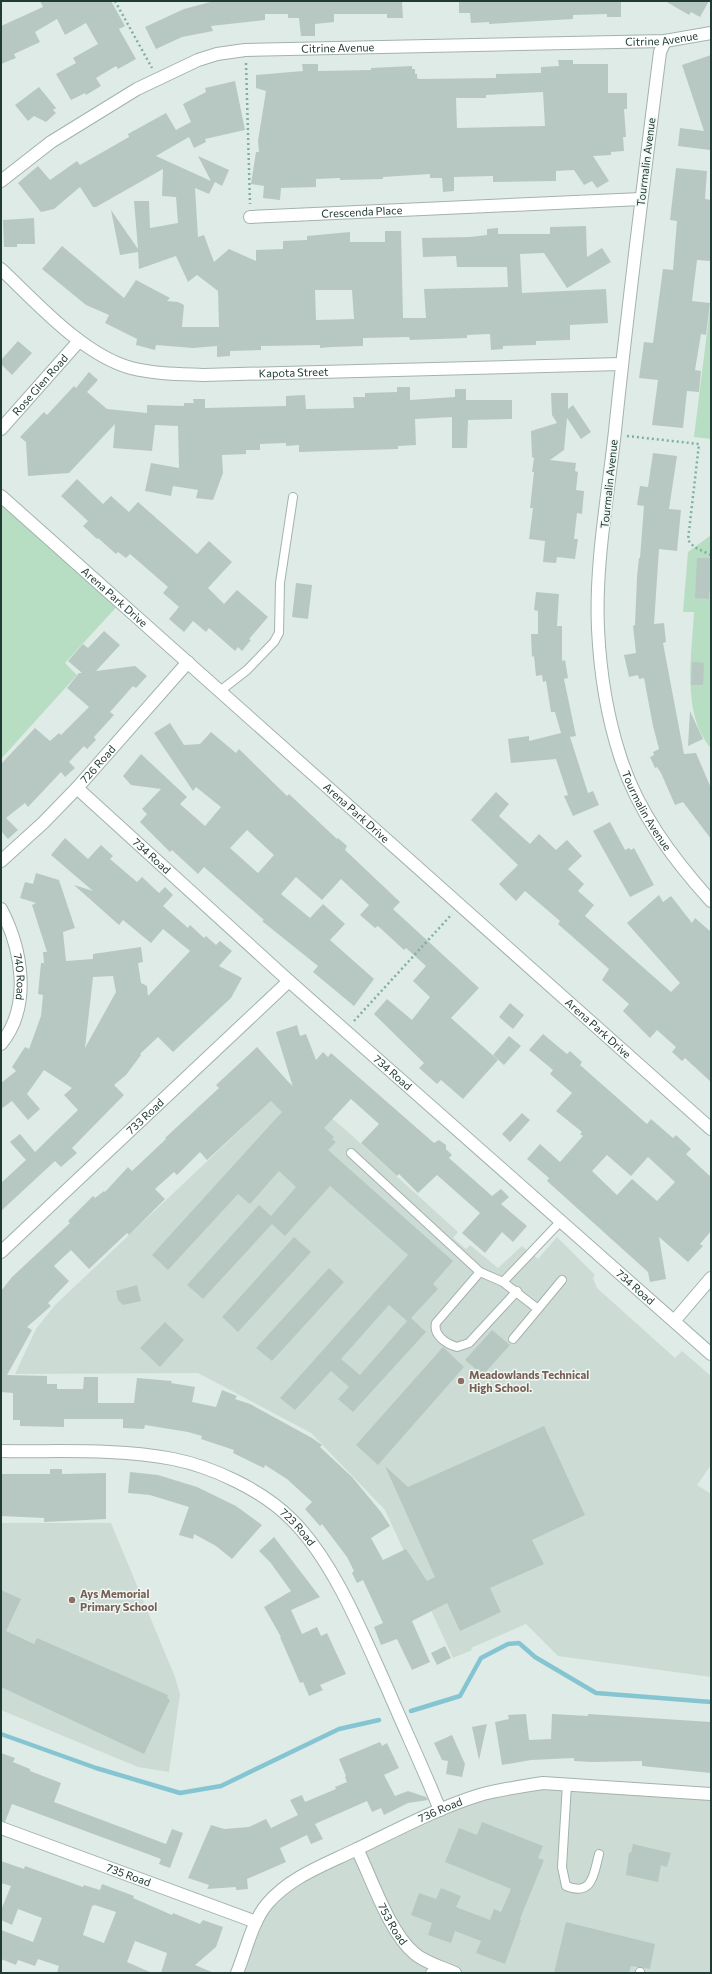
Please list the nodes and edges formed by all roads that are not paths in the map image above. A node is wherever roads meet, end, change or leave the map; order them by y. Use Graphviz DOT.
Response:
graph roads {
  1 [pos="711,33"];
  2 [pos="665,41"];
  3 [pos="1,181"];
  4 [pos="641,199"];
  5 [pos="250,218"];
  6 [pos="1,270"];
  7 [pos="79,341"];
  8 [pos="621,364"];
  9 [pos="1,429"];
  10 [pos="1,496"];
  11 [pos="293,498"];
  12 [pos="188,662"];
  13 [pos="220,691"];
  14 [pos="77,788"];
  15 [pos="1,860"];
  16 [pos="711,900"];
  17 [pos="1,909"];
  18 [pos="289,980"];
  19 [pos="1,1044"];
  20 [pos="711,1129"];
  21 [pos="351,1153"];
  22 [pos="561,1221"];
  23 [pos="1,1252"];
  24 [pos="480,1272"];
  25 [pos="711,1278"];
  26 [pos="562,1280"];
  27 [pos="503,1282"];
  28 [pos="516,1291"];
  29 [pos="538,1309"];
  30 [pos="675,1320"];
  31 [pos="513,1339"];
  32 [pos="711,1354"];
  33 [pos="1,1451"];
  34 [pos="567,1784"];
  35 [pos="711,1794"];
  36 [pos="440,1810"];
  37 [pos="1,1828"];
  38 [pos="357,1849"];
  39 [pos="599,1854"];
  40 [pos="256,1922"];
  41 [pos="433,1969"];
  42 [pos="237,1973"];
  43 [pos="455,1973"];
  1 -- 2 [label="street, Citrine Avenue"];
  2 -- 3 [label="street, Citrine Avenue"];
  2 -- 4 [label="street, Tourmalin Avenue"];
  4 -- 5 [label="street, Crescenda Place"];
  4 -- 8 [label="street, Tourmalin Avenue"];
  6 -- 7 [label="street, Kapota Street"];
  7 -- 8 [label="street, Kapota Street"];
  7 -- 9 [label="street, Rose Glen Road"];
  8 -- 16 [label="street, Tourmalin Avenue"];
  10 -- 12 [label="street, Arena Park Drive"];
  11 -- 13 [label="lane"];
  12 -- 13 [label="street, Arena Park Drive"];
  12 -- 14 [label="street, 726 Road"];
  13 -- 20 [label="street, Arena Park Drive"];
  14 -- 15 [label="street, 726 Road"];
  14 -- 18 [label="street, 734 Road"];
  17 -- 19 [label="street, 740 Road"];
  18 -- 22 [label="street, 734 Road"];
  18 -- 23 [label="street, 733 Road"];
  21 -- 24 [label="lane"];
  22 -- 27 [label="lane"];
  22 -- 30 [label="street, 734 Road"];
  24 -- 27 [label="lane"];
  24 -- 28 [label="lane"];
  25 -- 30 [label="street"];
  26 -- 29 [label="lane"];
  27 -- 28 [label="lane"];
  28 -- 29 [label="lane"];
  29 -- 31 [label="lane"];
  30 -- 32 [label="street, 734 Road"];
  33 -- 36 [label="street, 723 Road"];
  34 -- 35 [label="street, 736 Road"];
  34 -- 36 [label="street, 736 Road"];
  34 -- 39 [label="lane"];
  36 -- 38 [label="street, 736 Road"];
  37 -- 40 [label="street, 735 Road"];
  38 -- 40 [label="street, 736 Road"];
  38 -- 41 [label="street, 753 Road"];
  40 -- 42 [label="street, 736 Road"];
  41 -- 43 [label="street, 753 Road"];
}
